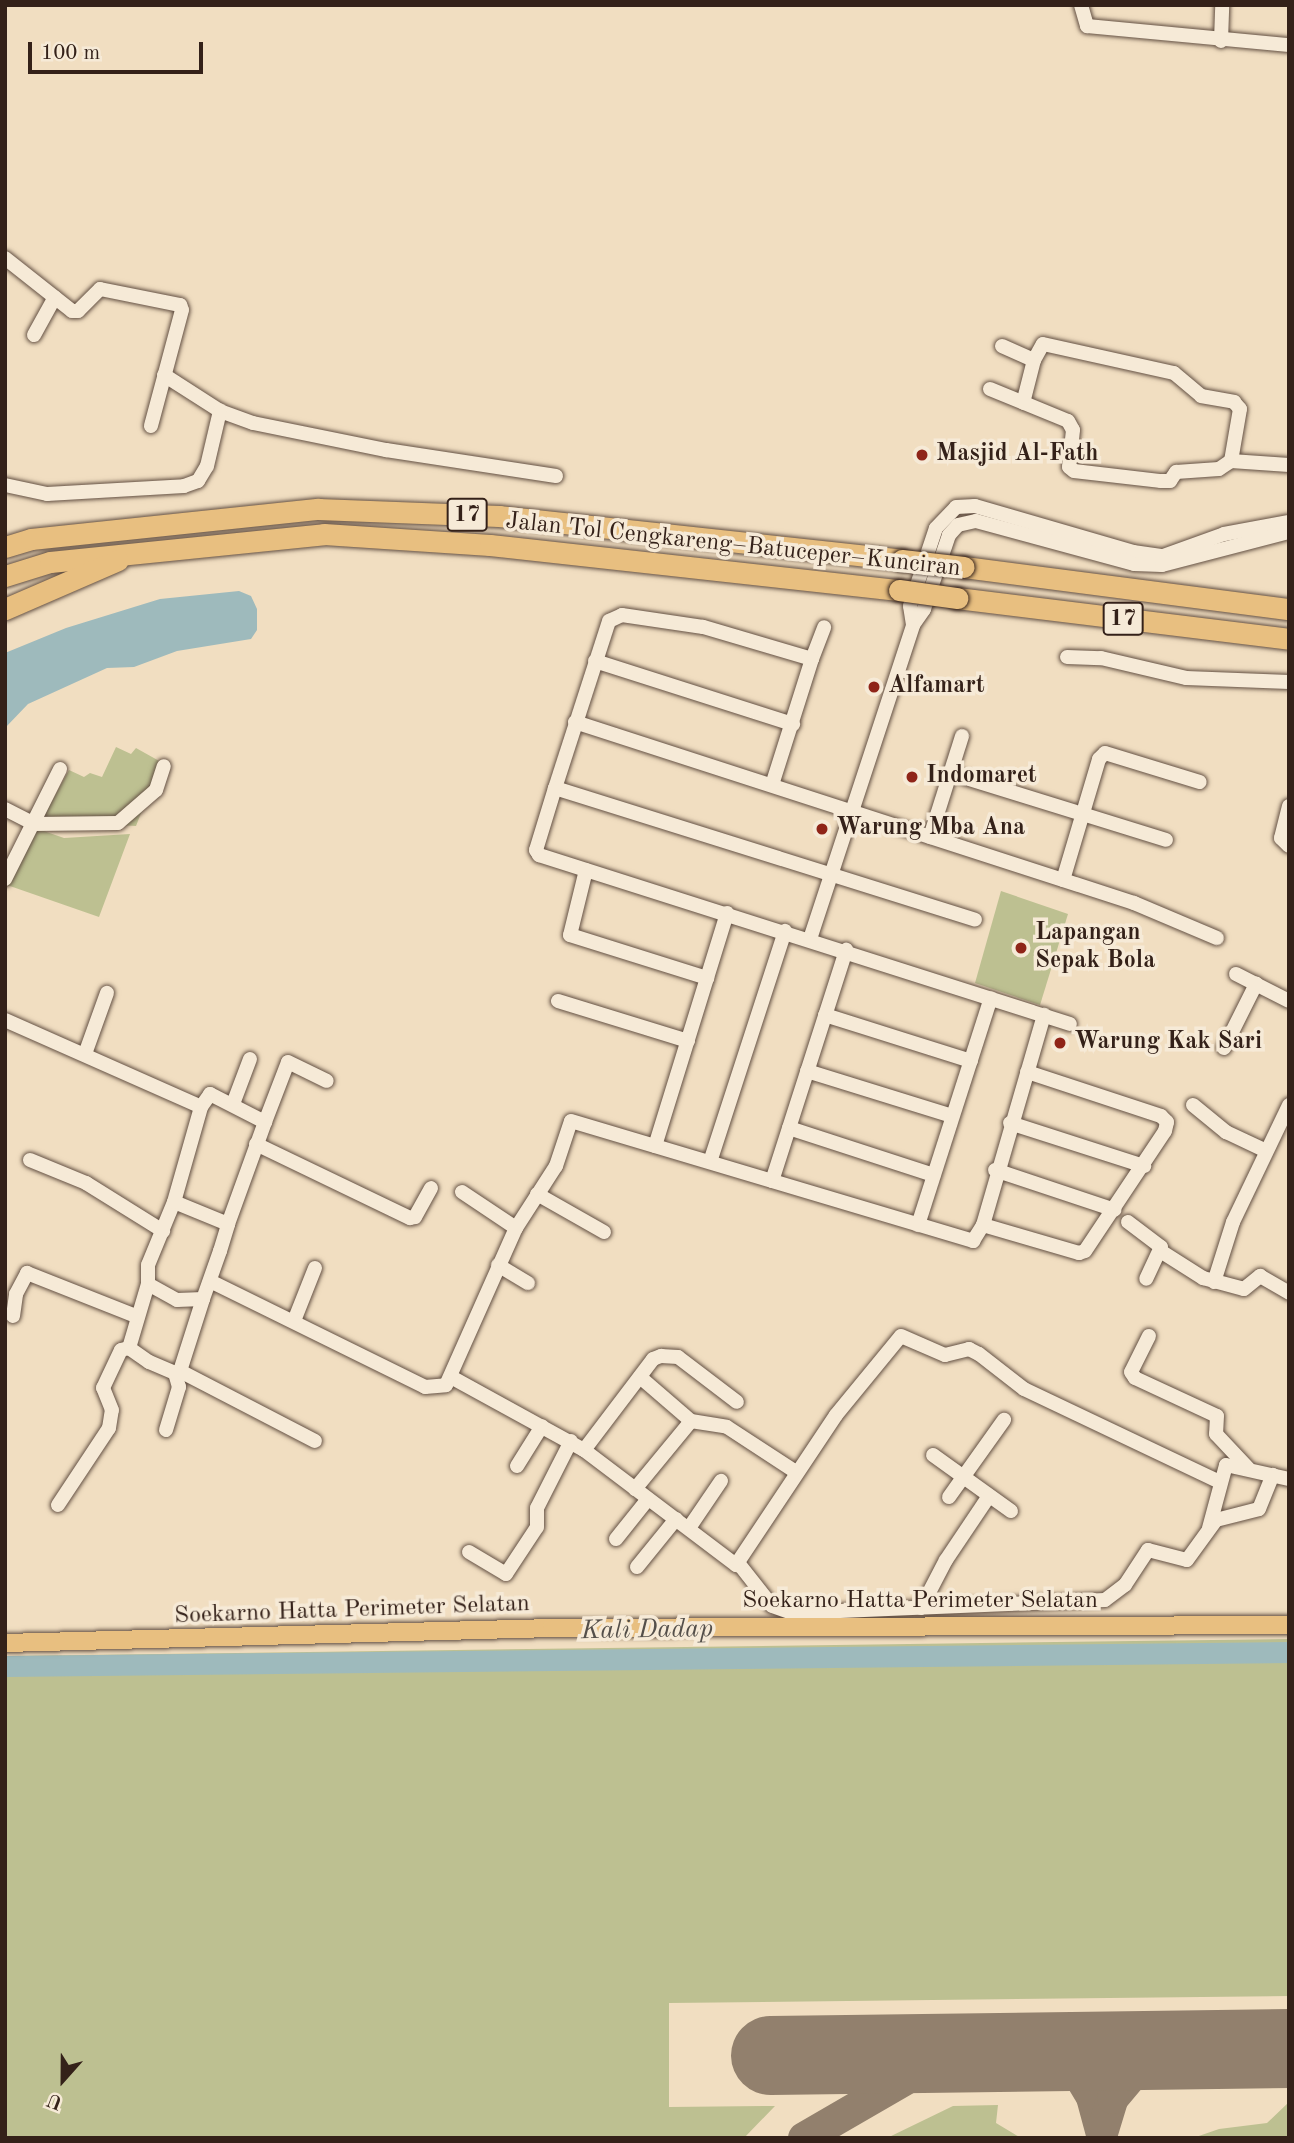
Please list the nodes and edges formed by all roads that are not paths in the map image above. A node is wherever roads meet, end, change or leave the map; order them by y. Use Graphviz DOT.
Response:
graph roads {
  1 [pos="1081,5"];
  2 [pos="1222,5"];
  3 [pos="1220,41"];
  4 [pos="1289,45"];
  5 [pos="5,258"];
  6 [pos="55,297"];
  7 [pos="34,335"];
  8 [pos="1002,346"];
  9 [pos="1034,360"];
  10 [pos="164,375"];
  11 [pos="990,389"];
  12 [pos="1023,403"];
  13 [pos="220,411"];
  14 [pos="151,426"];
  15 [pos="1231,461"];
  16 [pos="1289,465"];
  17 [pos="556,476"];
  18 [pos="5,485"];
  19 [pos="1289,522"];
  20 [pos="1289,532"];
  21 [pos="5,536"];
  22 [pos="31,539"];
  23 [pos="5,547"];
  24 [pos="132,554"];
  25 [pos="5,576"];
  26 [pos="5,609"];
  27 [pos="1289,609"];
  28 [pos="913,625"];
  29 [pos="824,627"];
  30 [pos="1289,639"];
  31 [pos="1067,657"];
  32 [pos="812,659"];
  33 [pos="595,661"];
  34 [pos="1289,682"];
  35 [pos="576,722"];
  36 [pos="793,724"];
  37 [pos="962,736"];
  38 [pos="164,766"];
  39 [pos="60,769"];
  40 [pos="950,773"];
  41 [pos="1200,782"];
  42 [pos="772,785"];
  43 [pos="555,788"];
  44 [pos="1289,806"];
  45 [pos="5,809"];
  46 [pos="853,811"];
  47 [pos="1083,814"];
  48 [pos="34,824"];
  49 [pos="930,837"];
  50 [pos="1166,839"];
  51 [pos="1289,846"];
  52 [pos="586,870"];
  53 [pos="832,875"];
  54 [pos="5,879"];
  55 [pos="1063,880"];
  56 [pos="727,913"];
  57 [pos="975,920"];
  58 [pos="785,931"];
  59 [pos="1217,938"];
  60 [pos="810,939"];
  61 [pos="846,950"];
  62 [pos="1236,974"];
  63 [pos="707,978"];
  64 [pos="1256,984"];
  65 [pos="107,993"];
  66 [pos="991,998"];
  67 [pos="558,1001"];
  68 [pos="1289,1001"];
  69 [pos="825,1015"];
  70 [pos="1044,1015"];
  71 [pos="5,1020"];
  72 [pos="1070,1024"];
  73 [pos="688,1041"];
  74 [pos="1224,1048"];
  75 [pos="85,1055"];
  76 [pos="250,1059"];
  77 [pos="971,1060"];
  78 [pos="807,1071"];
  79 [pos="1027,1072"];
  80 [pos="327,1081"];
  81 [pos="233,1104"];
  82 [pos="1193,1105"];
  83 [pos="1289,1105"];
  84 [pos="201,1107"];
  85 [pos="953,1116"];
  86 [pos="265,1122"];
  87 [pos="1010,1123"];
  88 [pos="789,1128"];
  89 [pos="256,1144"];
  90 [pos="655,1146"];
  91 [pos="1264,1150"];
  92 [pos="30,1160"];
  93 [pos="710,1162"];
  94 [pos="1144,1166"];
  95 [pos="995,1170"];
  96 [pos="934,1175"];
  97 [pos="772,1181"];
  98 [pos="431,1188"];
  99 [pos="462,1192"];
  100 [pos="537,1194"];
  101 [pos="174,1202"];
  102 [pos="1115,1210"];
  103 [pos="1128,1222"];
  104 [pos="228,1224"];
  105 [pos="918,1225"];
  106 [pos="983,1225"];
  107 [pos="516,1228"];
  108 [pos="163,1231"];
  109 [pos="604,1232"];
  110 [pos="1162,1252"];
  111 [pos="498,1265"];
  112 [pos="315,1268"];
  113 [pos="1146,1279"];
  114 [pos="210,1281"];
  115 [pos="1214,1282"];
  116 [pos="528,1283"];
  117 [pos="148,1284"];
  118 [pos="1289,1293"];
  119 [pos="203,1299"];
  120 [pos="13,1316"];
  121 [pos="138,1317"];
  122 [pos="294,1321"];
  123 [pos="1149,1336"];
  124 [pos="129,1348"];
  125 [pos="178,1372"];
  126 [pos="451,1377"];
  127 [pos="640,1377"];
  128 [pos="737,1402"];
  129 [pos="1004,1420"];
  130 [pos="691,1421"];
  131 [pos="542,1426"];
  132 [pos="166,1430"];
  133 [pos="315,1441"];
  134 [pos="571,1441"];
  135 [pos="584,1450"];
  136 [pos="933,1455"];
  137 [pos="517,1466"];
  138 [pos="1248,1468"];
  139 [pos="796,1472"];
  140 [pos="964,1477"];
  141 [pos="1284,1477"];
  142 [pos="721,1480"];
  143 [pos="1218,1481"];
  144 [pos="635,1489"];
  145 [pos="989,1496"];
  146 [pos="949,1497"];
  147 [pos="648,1499"];
  148 [pos="58,1505"];
  149 [pos="1011,1511"];
  150 [pos="676,1519"];
  151 [pos="689,1528"];
  152 [pos="1209,1528"];
  153 [pos="616,1539"];
  154 [pos="469,1552"];
  155 [pos="738,1564"];
  156 [pos="637,1567"];
  157 [pos="921,1608"];
  158 [pos="1289,1625"];
  159 [pos="5,1643"];
  1 -- 3 [label="street"];
  2 -- 3 [label="street"];
  3 -- 4 [label="street"];
  5 -- 6 [label="street"];
  6 -- 7 [label="street"];
  6 -- 10 [label="street"];
  8 -- 9 [label="street"];
  9 -- 12 [label="street"];
  9 -- 15 [label="street"];
  10 -- 13 [label="street"];
  10 -- 14 [label="street"];
  11 -- 12 [label="street"];
  12 -- 15 [label="street"];
  13 -- 17 [label="street"];
  13 -- 18 [label="street"];
  15 -- 16 [label="street"];
  19 -- 28 [label="street"];
  20 -- 28 [label="street"];
  21 -- 22 [label="highway"];
  22 -- 23 [label="highway, Jalan Tol Cengkareng–Batuceper–Kunciran / 17"];
  22 -- 27 [label="highway, Jalan Tol Cengkareng–Batuceper–Kunciran / 17, bridge"];
  24 -- 25 [label="highway, Jalan Tol Cengkareng–Batuceper–Kunciran / 17"];
  24 -- 26 [label="highway"];
  24 -- 30 [label="highway, Jalan Tol Cengkareng–Batuceper–Kunciran / 17, bridge"];
  28 -- 46 [label="street"];
  29 -- 32 [label="street"];
  31 -- 34 [label="street"];
  32 -- 33 [label="street"];
  32 -- 36 [label="street"];
  33 -- 35 [label="street"];
  33 -- 36 [label="street"];
  35 -- 42 [label="street"];
  35 -- 43 [label="street"];
  36 -- 42 [label="street"];
  37 -- 40 [label="street"];
  38 -- 48 [label="street"];
  39 -- 48 [label="street"];
  40 -- 47 [label="street"];
  40 -- 49 [label="street"];
  41 -- 47 [label="street"];
  42 -- 46 [label="street"];
  43 -- 52 [label="street"];
  43 -- 53 [label="street"];
  44 -- 51 [label="street"];
  45 -- 48 [label="street"];
  46 -- 49 [label="street"];
  46 -- 53 [label="street"];
  47 -- 50 [label="street"];
  47 -- 55 [label="street"];
  48 -- 54 [label="street"];
  49 -- 55 [label="street"];
  52 -- 56 [label="street"];
  52 -- 63 [label="street"];
  53 -- 57 [label="street"];
  53 -- 60 [label="street"];
  55 -- 59 [label="street"];
  56 -- 58 [label="street"];
  56 -- 63 [label="street"];
  58 -- 60 [label="street"];
  58 -- 93 [label="street"];
  60 -- 61 [label="street"];
  61 -- 66 [label="street"];
  61 -- 69 [label="street"];
  62 -- 64 [label="street"];
  63 -- 73 [label="street"];
  64 -- 68 [label="street"];
  64 -- 74 [label="street"];
  65 -- 75 [label="street"];
  66 -- 70 [label="street"];
  66 -- 77 [label="street"];
  67 -- 73 [label="street"];
  69 -- 77 [label="street"];
  69 -- 78 [label="street"];
  70 -- 72 [label="street"];
  70 -- 79 [label="street"];
  71 -- 75 [label="street"];
  73 -- 90 [label="street"];
  75 -- 84 [label="street"];
  76 -- 81 [label="street"];
  77 -- 85 [label="street"];
  78 -- 85 [label="street"];
  78 -- 88 [label="street"];
  79 -- 87 [label="street"];
  79 -- 94 [label="street"];
  80 -- 86 [label="street"];
  81 -- 84 [label="street"];
  81 -- 86 [label="street"];
  82 -- 91 [label="street"];
  83 -- 91 [label="street"];
  84 -- 101 [label="street"];
  85 -- 96 [label="street"];
  86 -- 89 [label="street"];
  87 -- 94 [label="street"];
  87 -- 95 [label="street"];
  88 -- 96 [label="street"];
  88 -- 97 [label="street"];
  89 -- 98 [label="street"];
  89 -- 104 [label="street"];
  90 -- 93 [label="street"];
  90 -- 100 [label="street"];
  91 -- 115 [label="street"];
  92 -- 108 [label="street"];
  93 -- 97 [label="street"];
  94 -- 102 [label="street"];
  95 -- 102 [label="street"];
  95 -- 106 [label="street"];
  96 -- 105 [label="street"];
  97 -- 105 [label="street"];
  99 -- 107 [label="street"];
  100 -- 107 [label="street"];
  100 -- 109 [label="street"];
  101 -- 104 [label="street"];
  101 -- 108 [label="street"];
  102 -- 106 [label="street"];
  103 -- 110 [label="street"];
  104 -- 114 [label="street"];
  105 -- 106 [label="street"];
  107 -- 111 [label="street"];
  108 -- 117 [label="street"];
  110 -- 113 [label="street"];
  110 -- 115 [label="street"];
  111 -- 116 [label="street"];
  111 -- 126 [label="street"];
  112 -- 122 [label="street"];
  114 -- 119 [label="street"];
  114 -- 122 [label="street"];
  115 -- 118 [label="street"];
  117 -- 119 [label="street"];
  117 -- 121 [label="street"];
  119 -- 125 [label="street"];
  120 -- 121 [label="street"];
  121 -- 124 [label="street"];
  122 -- 126 [label="street"];
  123 -- 138 [label="street"];
  124 -- 125 [label="street"];
  124 -- 148 [label="street"];
  125 -- 132 [label="street"];
  125 -- 133 [label="street"];
  126 -- 131 [label="street"];
  127 -- 128 [label="street"];
  127 -- 130 [label="street"];
  127 -- 135 [label="street"];
  129 -- 140 [label="street"];
  130 -- 139 [label="street"];
  130 -- 144 [label="street"];
  131 -- 134 [label="street"];
  131 -- 137 [label="street"];
  134 -- 135 [label="street"];
  134 -- 154 [label="street"];
  135 -- 144 [label="street"];
  136 -- 140 [label="street"];
  138 -- 141 [label="street"];
  138 -- 143 [label="street"];
  139 -- 143 [label="street"];
  139 -- 155 [label="street"];
  140 -- 145 [label="street"];
  140 -- 146 [label="street"];
  141 -- 152 [label="street"];
  142 -- 151 [label="street"];
  143 -- 152 [label="street"];
  144 -- 147 [label="street"];
  145 -- 149 [label="street"];
  145 -- 157 [label="street"];
  147 -- 150 [label="street"];
  147 -- 153 [label="street"];
  150 -- 151 [label="street"];
  150 -- 156 [label="street"];
  151 -- 155 [label="street"];
  152 -- 157 [label="street"];
  155 -- 157 [label="street"];
  158 -- 159 [label="main road, Soekarno Hatta Perimeter Selatan"];
}
